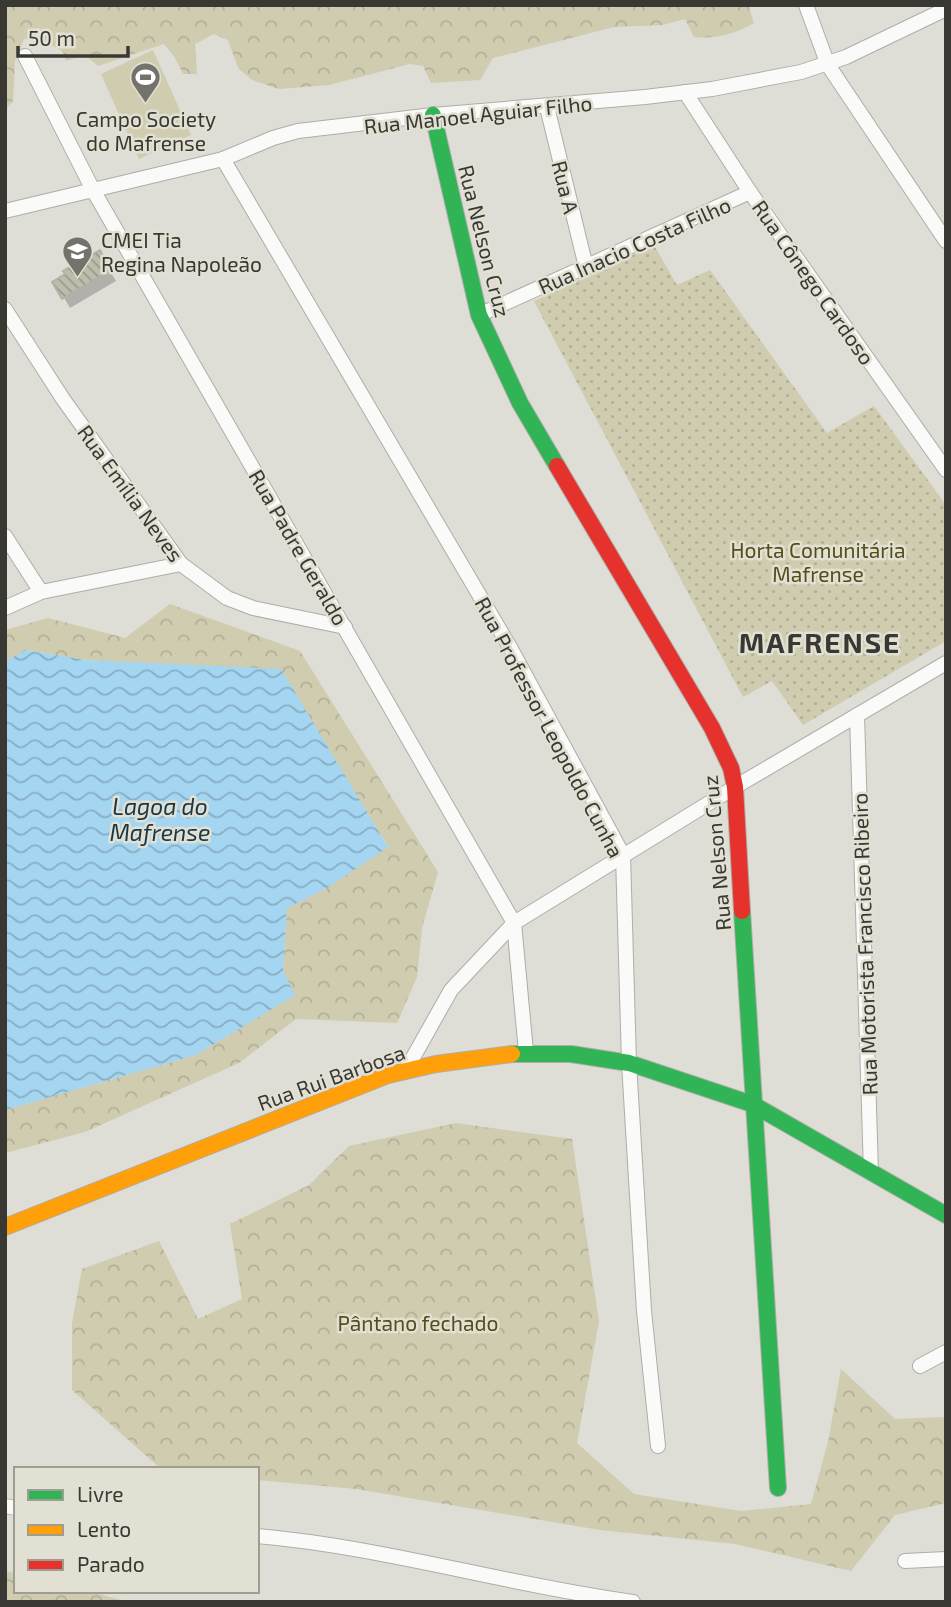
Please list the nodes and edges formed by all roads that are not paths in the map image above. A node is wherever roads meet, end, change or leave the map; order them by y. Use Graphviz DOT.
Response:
graph roads {
  1 [pos="806,5"];
  2 [pos="946,9"];
  3 [pos="25,55"];
  4 [pos="828,65"];
  5 [pos="685,92"];
  6 [pos="547,107"];
  7 [pos="433,116"];
  8 [pos="223,159"];
  9 [pos="93,190"];
  10 [pos="750,192"];
  11 [pos="5,211"];
  12 [pos="946,241"];
  13 [pos="586,267"];
  14 [pos="5,309"];
  15 [pos="479,315"];
  16 [pos="946,470"];
  17 [pos="5,536"];
  18 [pos="181,564"];
  19 [pos="41,592"];
  20 [pos="5,608"];
  21 [pos="345,627"];
  22 [pos="946,663"];
  23 [pos="857,715"];
  24 [pos="735,787"];
  25 [pos="623,855"];
  26 [pos="514,923"];
  27 [pos="526,1052"];
  28 [pos="629,1063"];
  29 [pos="406,1070"];
  30 [pos="752,1104"];
  31 [pos="871,1173"];
  32 [pos="946,1215"];
  33 [pos="5,1227"];
  34 [pos="946,1352"];
  35 [pos="920,1366"];
  36 [pos="657,1447"];
  37 [pos="778,1488"];
  38 [pos="259,1536"];
  39 [pos="946,1559"];
  40 [pos="905,1561"];
  41 [pos="633,1602"];
  1 -- 4 [label="street"];
  2 -- 4 [label="street, Rua Manoel Aguiar Filho"];
  3 -- 9 [label="street, Rua Padre Geraldo"];
  4 -- 5 [label="street, Rua Manoel Aguiar Filho"];
  4 -- 12 [label="street"];
  5 -- 6 [label="street, Rua Manoel Aguiar Filho"];
  5 -- 10 [label="street, Rua Cônego Cardoso"];
  6 -- 7 [label="street, Rua Manoel Aguiar Filho"];
  6 -- 13 [label="street, Rua A"];
  7 -- 8 [label="street, Rua Manoel Aguiar Filho"];
  7 -- 15 [label="street, Rua Nelson Cruz"];
  8 -- 9 [label="street, Rua Manoel Aguiar Filho"];
  8 -- 25 [label="street, Rua Professor Leopoldo Cunha"];
  9 -- 11 [label="street, Rua Manoel Aguiar Filho"];
  9 -- 21 [label="street, Rua Padre Geraldo"];
  10 -- 13 [label="street, Rua Inacio Costa Filho"];
  10 -- 16 [label="street, Rua Cônego Cardoso"];
  13 -- 15 [label="street, Rua Inacio Costa Filho"];
  14 -- 18 [label="street, Rua Emília Neves"];
  15 -- 24 [label="street, Rua Nelson Cruz"];
  17 -- 19 [label="street"];
  18 -- 19 [label="street"];
  18 -- 21 [label="street, Rua Emília Neves"];
  19 -- 20 [label="street"];
  21 -- 26 [label="street, Rua Padre Geraldo"];
  22 -- 23 [label="street"];
  23 -- 24 [label="street"];
  23 -- 31 [label="street, Rua Motorista Francisco Ribeiro"];
  24 -- 25 [label="street"];
  24 -- 30 [label="street, Rua Nelson Cruz"];
  25 -- 26 [label="street"];
  25 -- 28 [label="street, Rua Professor Leopoldo Cunha"];
  26 -- 27 [label="street, Rua Padre Geraldo"];
  26 -- 29 [label="street"];
  27 -- 28 [label="street, Rua Rui Barbosa"];
  27 -- 29 [label="street, Rua Rui Barbosa"];
  28 -- 30 [label="street, Rua Rui Barbosa"];
  28 -- 36 [label="street, Rua Professor Leopoldo Cunha"];
  29 -- 33 [label="street, Rua Rui Barbosa"];
  30 -- 31 [label="street, Rua Rui Barbosa"];
  30 -- 37 [label="street, Rua Nelson Cruz"];
  31 -- 32 [label="street, Rua Rui Barbosa"];
  34 -- 35 [label="street"];
  38 -- 41 [label="street"];
  39 -- 40 [label="street"];
}
